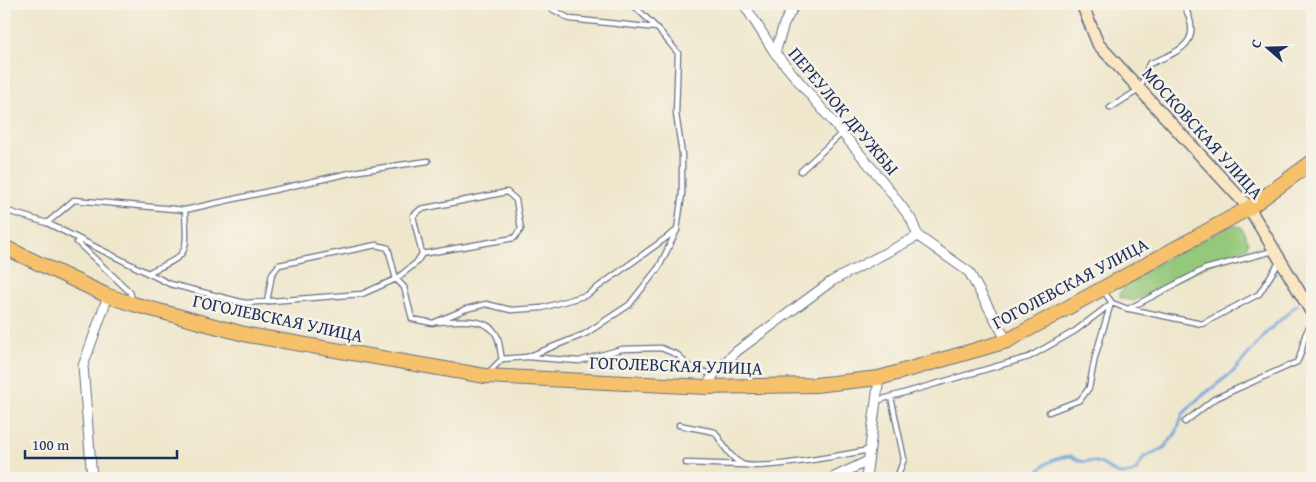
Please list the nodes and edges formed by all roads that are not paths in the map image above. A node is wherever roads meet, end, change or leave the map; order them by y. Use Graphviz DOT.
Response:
graph roads {
  1 [pos="543,4"];
  2 [pos="632,4"];
  3 [pos="795,4"];
  4 [pos="1082,4"];
  5 [pos="1183,4"];
  6 [pos="745,6"];
  7 [pos="658,29"];
  8 [pos="775,53"];
  9 [pos="1140,90"];
  10 [pos="1110,108"];
  11 [pos="842,133"];
  12 [pos="428,161"];
  13 [pos="1312,162"];
  14 [pos="801,171"];
  15 [pos="1249,208"];
  16 [pos="4,210"];
  17 [pos="186,210"];
  18 [pos="47,223"];
  19 [pos="677,230"];
  20 [pos="918,236"];
  21 [pos="74,238"];
  22 [pos="4,247"];
  23 [pos="1274,250"];
  24 [pos="422,254"];
  25 [pos="1281,261"];
  26 [pos="147,273"];
  27 [pos="396,279"];
  28 [pos="1103,289"];
  29 [pos="108,296"];
  30 [pos="267,302"];
  31 [pos="1112,303"];
  32 [pos="133,304"];
  33 [pos="1128,308"];
  34 [pos="1312,313"];
  35 [pos="433,323"];
  36 [pos="1312,324"];
  37 [pos="1007,341"];
  38 [pos="526,357"];
  39 [pos="502,359"];
  40 [pos="485,376"];
  41 [pos="879,378"];
  42 [pos="710,381"];
  43 [pos="891,397"];
  44 [pos="876,401"];
  45 [pos="1049,412"];
  46 [pos="1185,422"];
  47 [pos="679,425"];
  48 [pos="870,450"];
  49 [pos="868,461"];
  50 [pos="686,464"];
  51 [pos="744,465"];
  52 [pos="92,478"];
  53 [pos="832,478"];
  54 [pos="866,478"];
  55 [pos="897,478"];
  1 -- 7 [label="lane"];
  2 -- 7 [label="lane"];
  3 -- 8 [label="street"];
  4 -- 9 [label="street, МОСКОВСКАЯ УЛИЦА"];
  5 -- 9 [label="lane"];
  6 -- 8 [label="street, ПЕРЕУЛОК ДРУЖБЫ"];
  7 -- 19 [label="lane"];
  8 -- 11 [label="street, ПЕРЕУЛОК ДРУЖБЫ"];
  9 -- 10 [label="lane"];
  9 -- 15 [label="street, МОСКОВСКАЯ УЛИЦА"];
  11 -- 14 [label="lane"];
  11 -- 20 [label="street, ПЕРЕУЛОК ДРУЖБЫ"];
  12 -- 17 [label="lane"];
  13 -- 15 [label="main road, ГОГОЛЕВСКАЯ УЛИЦА"];
  15 -- 23 [label="street, МОСКОВСКАЯ УЛИЦА"];
  15 -- 28 [label="main road, ГОГОЛЕВСКАЯ УЛИЦА"];
  16 -- 18 [label="lane"];
  17 -- 18 [label="lane"];
  17 -- 26 [label="lane"];
  18 -- 21 [label="lane"];
  19 -- 35 [label="lane"];
  19 -- 38 [label="lane"];
  20 -- 37 [label="street, ПЕРЕУЛОК ДРУЖБЫ"];
  20 -- 42 [label="street"];
  21 -- 26 [label="lane"];
  21 -- 32 [label="lane"];
  22 -- 29 [label="main road, ГОГОЛЕВСКАЯ УЛИЦА"];
  23 -- 25 [label="street, МОСКОВСКАЯ УЛИЦА"];
  23 -- 33 [label="lane"];
  24 -- 24 [label="lane"];
  24 -- 27 [label="lane"];
  25 -- 33 [label="lane"];
  25 -- 34 [label="street, МОСКОВСКАЯ УЛИЦА"];
  26 -- 30 [label="lane"];
  27 -- 30 [label="lane"];
  27 -- 30 [label="lane"];
  27 -- 35 [label="lane"];
  28 -- 31 [label="lane"];
  28 -- 37 [label="main road, ГОГОЛЕВСКАЯ УЛИЦА"];
  29 -- 32 [label="main road, ГОГОЛЕВСКАЯ УЛИЦА"];
  29 -- 52 [label="street"];
  31 -- 33 [label="lane"];
  31 -- 43 [label="lane"];
  31 -- 45 [label="lane"];
  32 -- 40 [label="main road, ГОГОЛЕВСКАЯ УЛИЦА"];
  35 -- 39 [label="lane"];
  36 -- 46 [label="lane"];
  37 -- 41 [label="main road, ГОГОЛЕВСКАЯ УЛИЦА"];
  38 -- 39 [label="lane"];
  38 -- 42 [label="lane"];
  39 -- 40 [label="lane"];
  40 -- 42 [label="main road, ГОГОЛЕВСКАЯ УЛИЦА"];
  41 -- 42 [label="main road, ГОГОЛЕВСКАЯ УЛИЦА"];
  41 -- 44 [label="street"];
  43 -- 44 [label="lane"];
  43 -- 55 [label="lane"];
  44 -- 48 [label="street"];
  47 -- 51 [label="lane"];
  48 -- 49 [label="street"];
  48 -- 51 [label="lane"];
  49 -- 53 [label="street"];
  49 -- 54 [label="street"];
  50 -- 51 [label="lane"];
}
